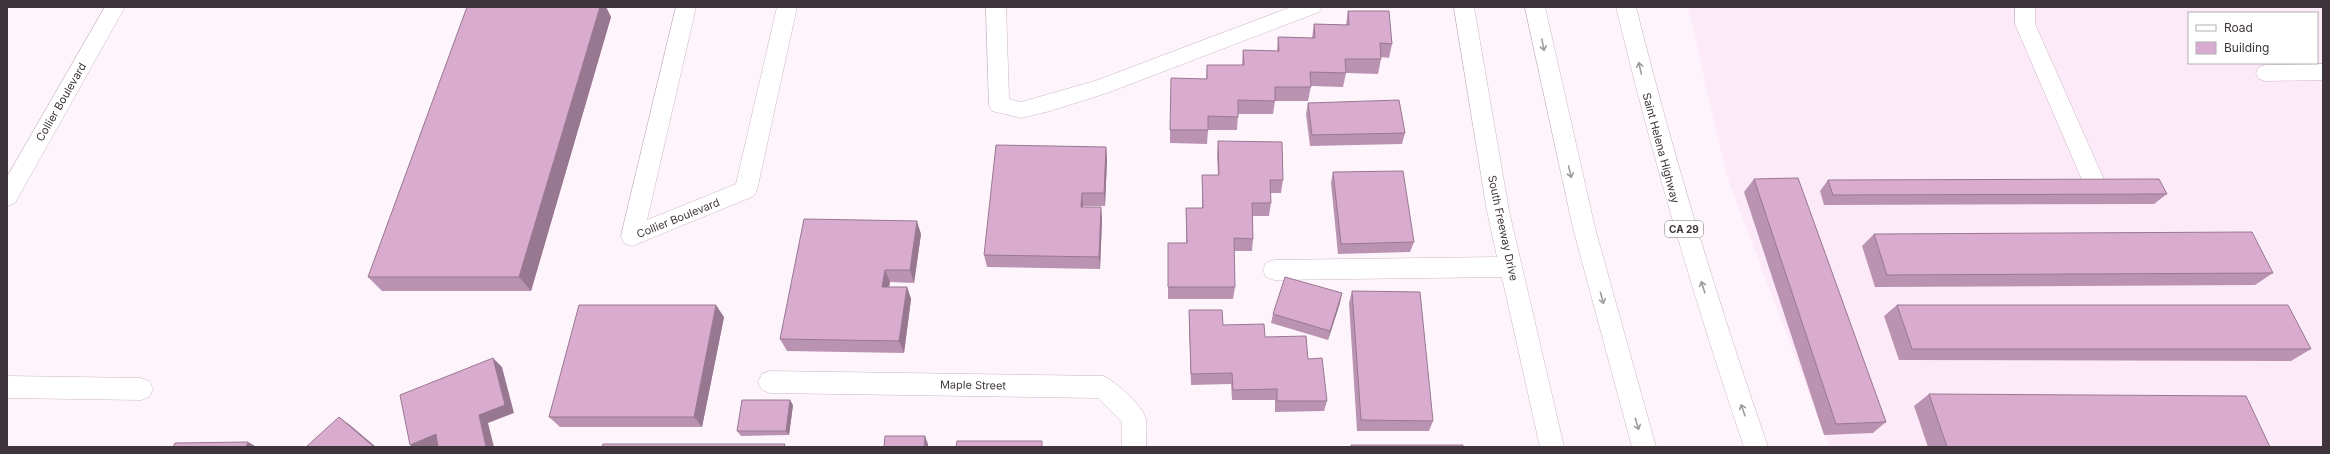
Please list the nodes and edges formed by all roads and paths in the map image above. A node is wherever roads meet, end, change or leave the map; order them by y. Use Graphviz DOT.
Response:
graph roads {
  1 [pos="115,7"];
  2 [pos="686,7"];
  3 [pos="786,7"];
  4 [pos="996,7"];
  5 [pos="1312,7"];
  6 [pos="1464,7"];
  7 [pos="1535,7"];
  8 [pos="1626,7"];
  9 [pos="2025,7"];
  10 [pos="2323,72"];
  11 [pos="2266,73"];
  12 [pos="2094,182"];
  13 [pos="7,197"];
  14 [pos="1511,267"];
  15 [pos="1274,270"];
  16 [pos="770,382"];
  17 [pos="7,386"];
  18 [pos="141,389"];
  19 [pos="1134,447"];
  20 [pos="1552,447"];
  21 [pos="1644,447"];
  22 [pos="1756,447"];
  1 -- 13 [label="main road, Collier Boulevard"];
  2 -- 3 [label="main road, Collier Boulevard"];
  4 -- 5 [label="main road"];
  6 -- 14 [label="main road, South Freeway Drive"];
  7 -- 21 [label="main road, one-way"];
  22 -- 8 [label="main road, Saint Helena Highway / CA 29, one-way"];
  9 -- 12 [label="main road"];
  10 -- 11 [label="main road"];
  14 -- 15 [label="main road"];
  14 -- 20 [label="main road, South Freeway Drive"];
  16 -- 19 [label="main road, Maple Street"];
  17 -- 18 [label="main road"];
}
